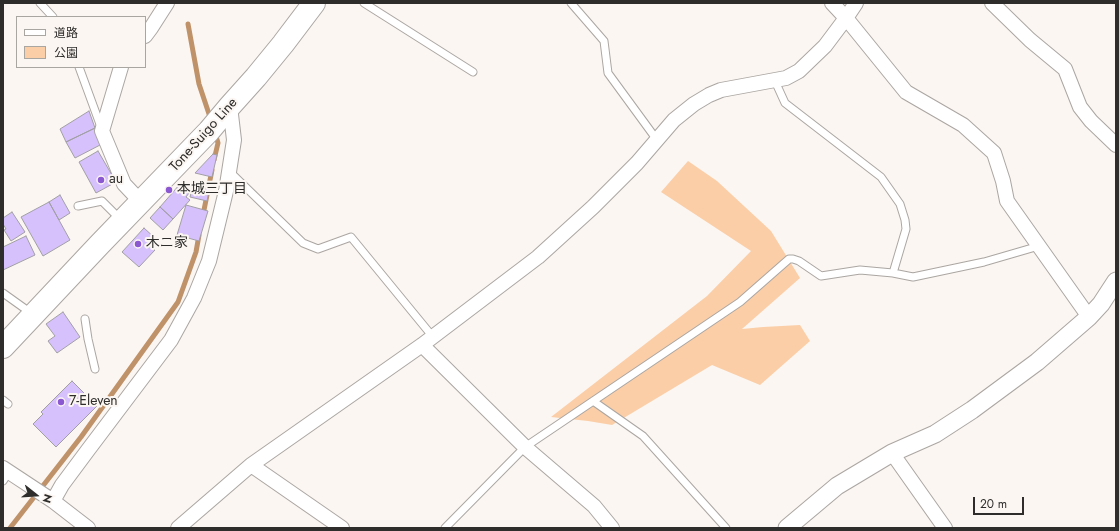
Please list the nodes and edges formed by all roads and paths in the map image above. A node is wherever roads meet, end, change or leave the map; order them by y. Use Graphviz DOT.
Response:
graph roads {
  1 [pos="40,3"];
  2 [pos="167,3"];
  3 [pos="314,3"];
  4 [pos="364,3"];
  5 [pos="571,3"];
  6 [pos="832,3"];
  7 [pos="856,3"];
  8 [pos="992,3"];
  9 [pos="52,16"];
  10 [pos="846,18"];
  11 [pos="146,35"];
  12 [pos="79,68"];
  13 [pos="121,68"];
  14 [pos="473,72"];
  15 [pos="775,81"];
  16 [pos="230,106"];
  17 [pos="102,131"];
  18 [pos="657,140"];
  19 [pos="1116,145"];
  20 [pos="229,171"];
  21 [pos="141,202"];
  22 [pos="78,206"];
  23 [pos="122,221"];
  24 [pos="1039,246"];
  25 [pos="893,272"];
  26 [pos="1116,281"];
  27 [pos="3,293"];
  28 [pos="33,314"];
  29 [pos="1089,317"];
  30 [pos="85,319"];
  31 [pos="427,341"];
  32 [pos="3,347"];
  33 [pos="95,369"];
  34 [pos="593,401"];
  35 [pos="525,447"];
  36 [pos="892,453"];
  37 [pos="251,465"];
  38 [pos="5,474"];
  39 [pos="53,501"];
  40 [pos="72,523"];
  41 [pos="88,528"];
  42 [pos="178,528"];
  43 [pos="342,528"];
  44 [pos="445,528"];
  45 [pos="612,528"];
  46 [pos="726,528"];
  47 [pos="786,528"];
  48 [pos="945,528"];
  1 -- 9 [label="lane"];
  2 -- 11 [label="street"];
  3 -- 16 [label="highway, Tone-Suigo Line"];
  4 -- 14 [label="lane"];
  5 -- 18 [label="lane"];
  6 -- 10 [label="street"];
  7 -- 10 [label="street"];
  8 -- 19 [label="street"];
  10 -- 15 [label="street"];
  10 -- 24 [label="street"];
  12 -- 17 [label="lane"];
  13 -- 17 [label="street"];
  15 -- 18 [label="street"];
  15 -- 25 [label="lane"];
  16 -- 20 [label="street"];
  16 -- 21 [label="highway, Tone-Suigo Line"];
  17 -- 21 [label="street"];
  18 -- 31 [label="street"];
  20 -- 31 [label="lane"];
  20 -- 39 [label="street"];
  21 -- 23 [label="highway, Tone-Suigo Line"];
  22 -- 23 [label="lane"];
  23 -- 28 [label="highway, Tone-Suigo Line"];
  24 -- 25 [label="lane"];
  24 -- 29 [label="street"];
  25 -- 34 [label="lane"];
  26 -- 29 [label="street"];
  27 -- 28 [label="lane"];
  28 -- 32 [label="highway, Tone-Suigo Line"];
  29 -- 36 [label="street"];
  30 -- 33 [label="lane"];
  31 -- 35 [label="street"];
  31 -- 37 [label="street"];
  34 -- 35 [label="lane"];
  34 -- 46 [label="lane"];
  35 -- 44 [label="lane"];
  35 -- 45 [label="street"];
  36 -- 47 [label="street"];
  36 -- 48 [label="street"];
  37 -- 42 [label="street"];
  37 -- 43 [label="street"];
  38 -- 39 [label="street"];
  39 -- 40 [label="street"];
  40 -- 41 [label="street"];
}
